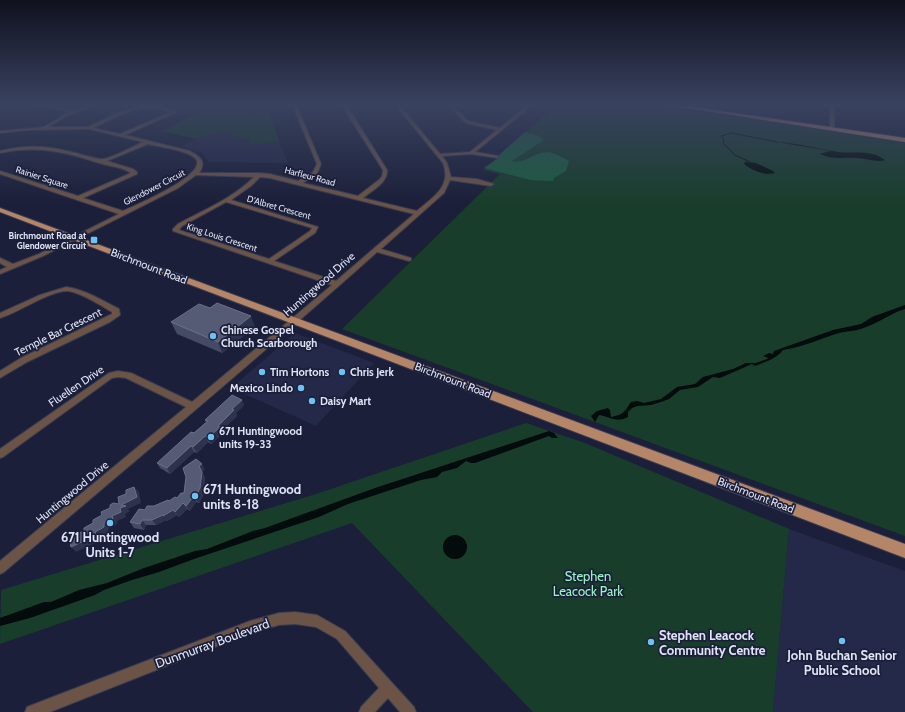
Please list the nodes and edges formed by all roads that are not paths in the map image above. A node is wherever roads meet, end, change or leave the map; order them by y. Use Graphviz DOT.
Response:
graph roads {
  1 [pos="130,137"];
  2 [pos="308,137"];
  3 [pos="364,137"];
  4 [pos="425,137"];
  5 [pos="490,137"];
  6 [pos="887,137"];
  7 [pos="905,140"];
  8 [pos="148,142"];
  9 [pos="0,152"];
  10 [pos="471,152"];
  11 [pos="439,155"];
  12 [pos="496,157"];
  13 [pos="101,162"];
  14 [pos="0,172"];
  15 [pos="196,174"];
  16 [pos="259,175"];
  17 [pos="449,178"];
  18 [pos="299,183"];
  19 [pos="491,184"];
  20 [pos="78,198"];
  21 [pos="359,198"];
  22 [pos="226,200"];
  23 [pos="0,210"];
  24 [pos="122,213"];
  25 [pos="418,214"];
  26 [pos="73,238"];
  27 [pos="376,250"];
  28 [pos="409,259"];
  29 [pos="0,260"];
  30 [pos="269,262"];
  31 [pos="13,267"];
  32 [pos="0,272"];
  33 [pos="337,284"];
  34 [pos="0,316"];
  35 [pos="294,321"];
  36 [pos="0,374"];
  37 [pos="193,407"];
  38 [pos="0,454"];
  39 [pos="905,551"];
  40 [pos="0,568"];
  41 [pos="388,688"];
  42 [pos="32,712"];
  43 [pos="366,712"];
  44 [pos="409,712"];
  1 -- 8 [label="street, Glendower Circuit"];
  2 -- 18 [label="street"];
  3 -- 21 [label="street"];
  4 -- 11 [label="street"];
  5 -- 10 [label="street"];
  6 -- 7 [label="main road"];
  8 -- 13 [label="street"];
  8 -- 15 [label="street, Glendower Circuit"];
  9 -- 13 [label="street, Rainier Square"];
  10 -- 11 [label="street"];
  10 -- 12 [label="street"];
  11 -- 17 [label="street"];
  13 -- 20 [label="street, Rainier Square"];
  14 -- 20 [label="street, Rainier Square"];
  15 -- 16 [label="street, Harfleur Road"];
  15 -- 24 [label="street, Glendower Circuit"];
  16 -- 18 [label="street, Harfleur Road"];
  16 -- 22 [label="street, King Louis Crescent"];
  17 -- 19 [label="street"];
  17 -- 25 [label="street, Huntingwood Drive"];
  18 -- 21 [label="street, Harfleur Road"];
  20 -- 24 [label="street, Rainier Square"];
  21 -- 25 [label="street, Harfleur Road"];
  22 -- 30 [label="street, D'Albret Crescent"];
  22 -- 30 [label="street, King Louis Crescent"];
  23 -- 26 [label="main road, Birchmount Road"];
  24 -- 26 [label="street, Glendower Circuit"];
  25 -- 27 [label="street, Huntingwood Drive"];
  26 -- 31 [label="street, Glendower Circuit"];
  26 -- 35 [label="main road, Birchmount Road"];
  27 -- 28 [label="street"];
  27 -- 33 [label="street, Huntingwood Drive"];
  29 -- 31 [label="street"];
  30 -- 33 [label="street, King Louis Crescent"];
  31 -- 32 [label="street, Glendower Circuit"];
  33 -- 35 [label="street, Huntingwood Drive"];
  34 -- 36 [label="street, Temple Bar Crescent"];
  35 -- 37 [label="street, Huntingwood Drive"];
  35 -- 39 [label="main road, Birchmount Road"];
  37 -- 38 [label="street, Fluellen Drive"];
  37 -- 40 [label="street, Huntingwood Drive"];
  41 -- 42 [label="street, Dunmurray Boulevard"];
  41 -- 43 [label="street"];
  41 -- 44 [label="street, Dunmurray Boulevard"];
}
